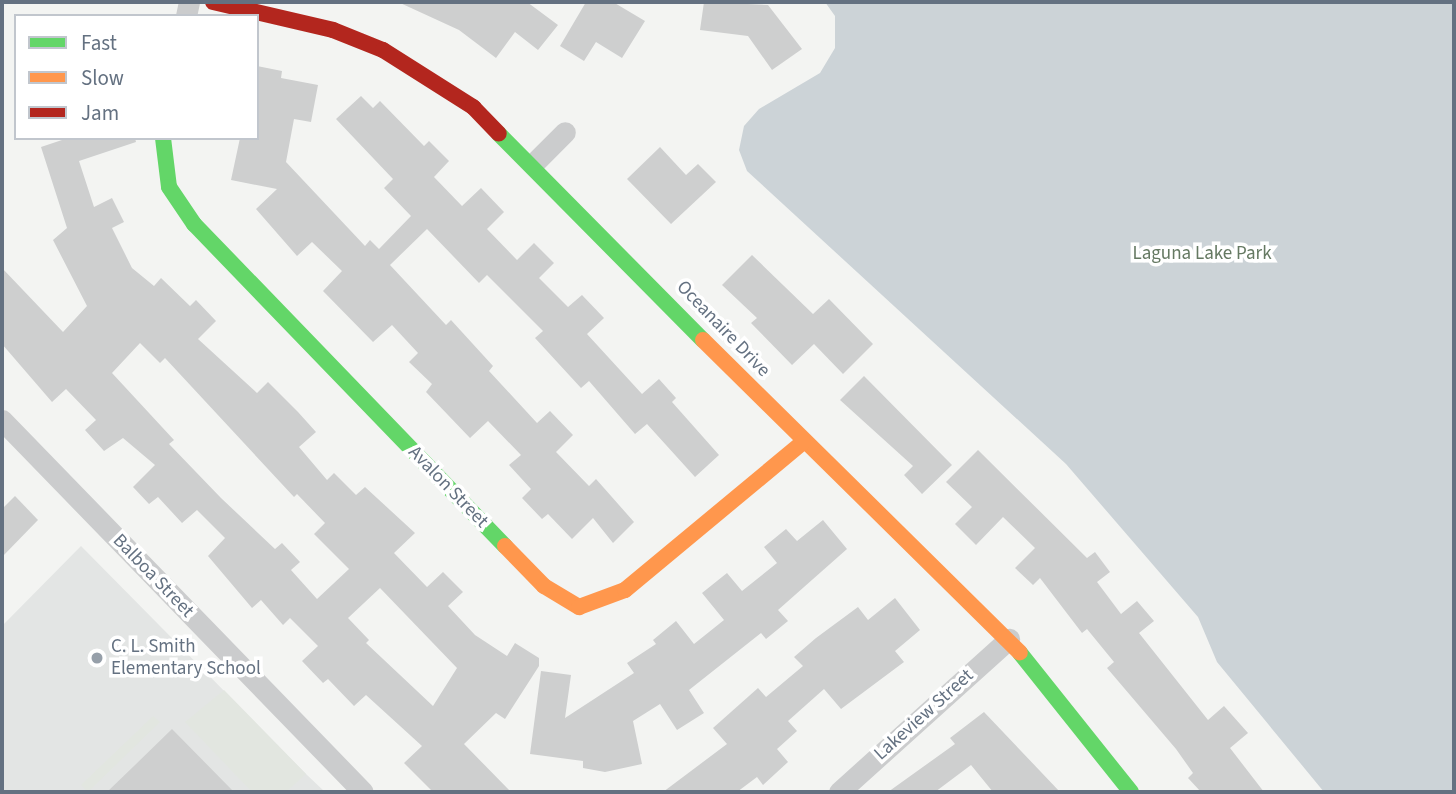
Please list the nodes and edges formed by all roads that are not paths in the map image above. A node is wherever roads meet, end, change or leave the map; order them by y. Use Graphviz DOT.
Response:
graph roads {
  1 [pos="213,2"];
  2 [pos="565,132"];
  3 [pos="163,140"];
  4 [pos="533,164"];
  5 [pos="2,420"];
  6 [pos="803,442"];
  7 [pos="1009,639"];
  8 [pos="363,792"];
  9 [pos="838,792"];
  10 [pos="1131,792"];
  1 -- 4 [label="street, Oceanaire Drive"];
  2 -- 4 [label="street"];
  3 -- 6 [label="street, Avalon Street"];
  4 -- 6 [label="street, Oceanaire Drive"];
  5 -- 8 [label="street, Balboa Street"];
  6 -- 7 [label="street, Oceanaire Drive"];
  7 -- 9 [label="street, Lakeview Street"];
  7 -- 10 [label="street, Oceanaire Drive"];
}
